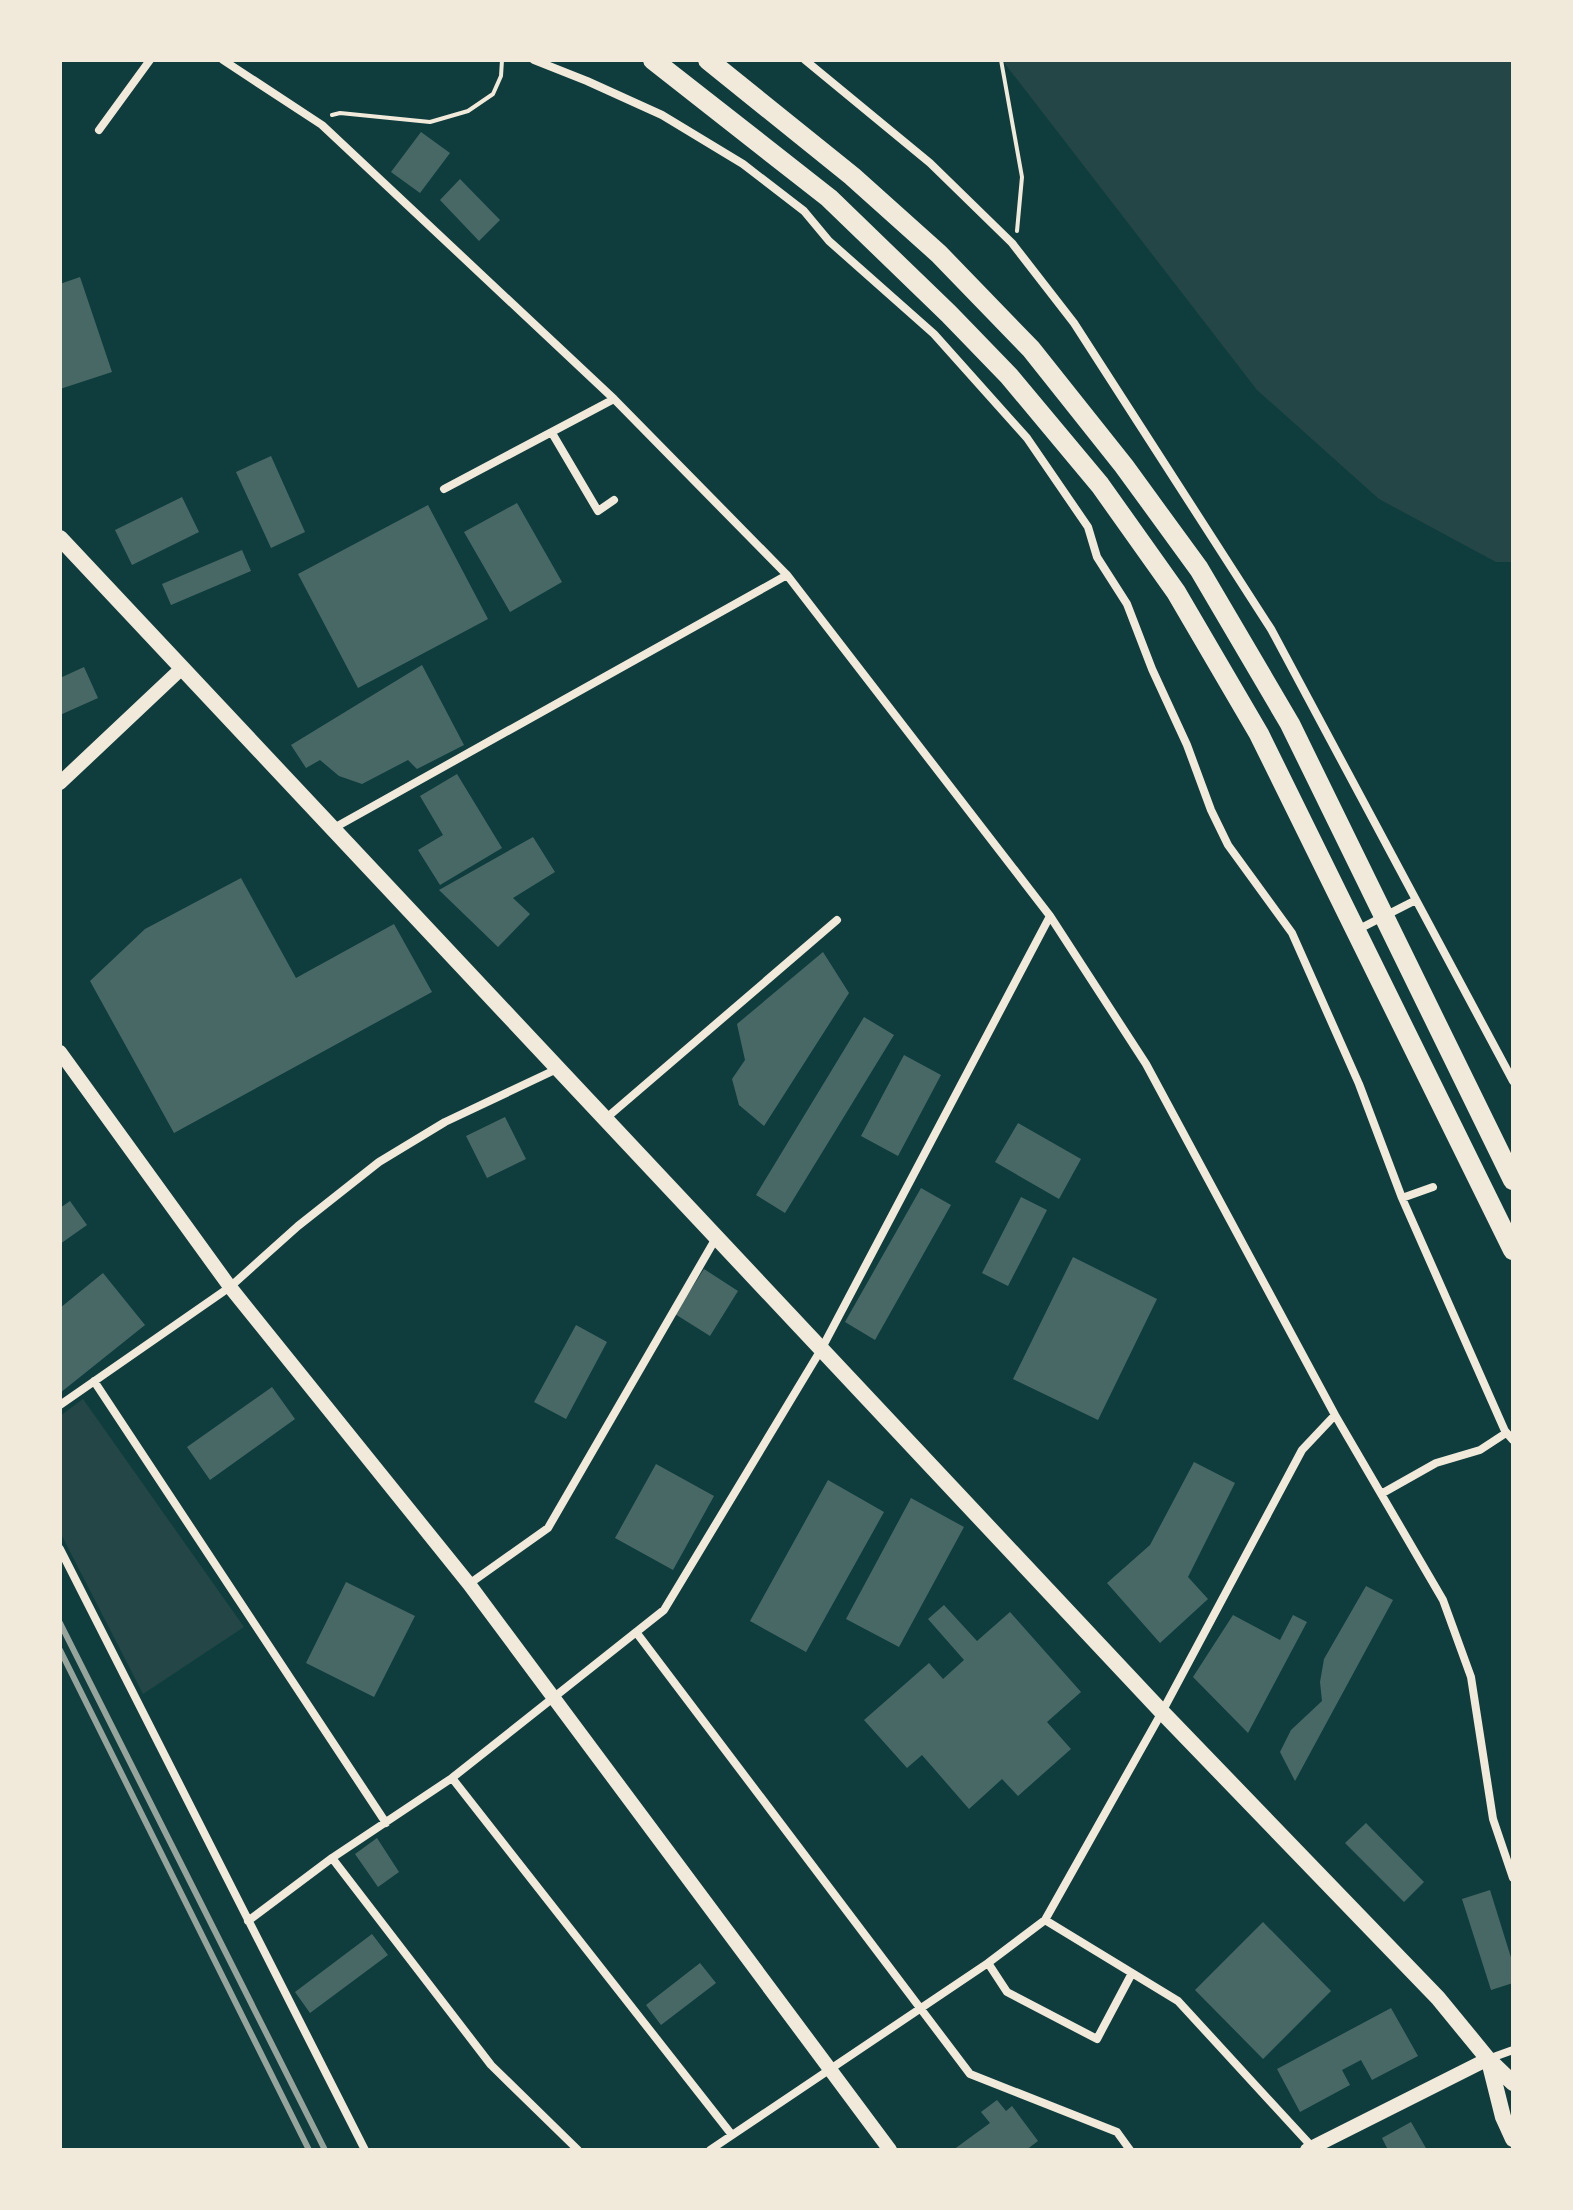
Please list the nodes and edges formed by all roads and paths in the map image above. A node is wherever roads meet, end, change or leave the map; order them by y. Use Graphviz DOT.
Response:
graph roads {
  1 [pos="150,60"];
  2 [pos="223,60"];
  3 [pos="502,60"];
  4 [pos="534,60"];
  5 [pos="653,60"];
  6 [pos="708,60"];
  7 [pos="805,60"];
  8 [pos="1001,60"];
  9 [pos="322,125"];
  10 [pos="99,130"];
  11 [pos="1012,243"];
  12 [pos="949,314"];
  13 [pos="934,334"];
  14 [pos="614,399"];
  15 [pos="552,433"];
  16 [pos="444,489"];
  17 [pos="614,500"];
  18 [pos="60,538"];
  19 [pos="787,575"];
  20 [pos="182,668"];
  21 [pos="60,783"];
  22 [pos="334,828"];
  23 [pos="1416,900"];
  24 [pos="1385,914"];
  25 [pos="1050,916"];
  26 [pos="837,920"];
  27 [pos="1357,930"];
  28 [pos="60,1052"];
  29 [pos="557,1069"];
  30 [pos="1513,1081"];
  31 [pos="604,1120"];
  32 [pos="1513,1180"];
  33 [pos="1433,1187"];
  34 [pos="1402,1198"];
  35 [pos="717,1238"];
  36 [pos="1513,1250"];
  37 [pos="230,1287"];
  38 [pos="822,1348"];
  39 [pos="94,1381"];
  40 [pos="60,1405"];
  41 [pos="1335,1415"];
  42 [pos="1510,1436"];
  43 [pos="1381,1494"];
  44 [pos="60,1549"];
  45 [pos="469,1584"];
  46 [pos="636,1632"];
  47 [pos="554,1697"];
  48 [pos="1162,1712"];
  49 [pos="452,1778"];
  50 [pos="386,1823"];
  51 [pos="332,1858"];
  52 [pos="1513,1878"];
  53 [pos="1045,1920"];
  54 [pos="248,1921"];
  55 [pos="988,1963"];
  56 [pos="1131,1975"];
  57 [pos="921,2007"];
  58 [pos="1513,2050"];
  59 [pos="1488,2059"];
  60 [pos="829,2068"];
  61 [pos="1513,2083"];
  62 [pos="732,2135"];
  63 [pos="1513,2139"];
  64 [pos="1312,2149"];
  65 [pos="365,2150"];
  66 [pos="578,2150"];
  67 [pos="710,2150"];
  68 [pos="890,2150"];
  69 [pos="1130,2150"];
  1 -- 10 [label="street"];
  2 -- 9 [label="street"];
  3 -- 9 [label="path"];
  4 -- 13 [label="street"];
  5 -- 12 [label="highway"];
  6 -- 24 [label="highway"];
  7 -- 11 [label="street"];
  8 -- 11 [label="path"];
  9 -- 14 [label="street"];
  11 -- 23 [label="street"];
  12 -- 13 [label="street"];
  12 -- 27 [label="highway"];
  13 -- 34 [label="street"];
  14 -- 15 [label="street"];
  14 -- 19 [label="street"];
  15 -- 16 [label="street"];
  15 -- 17 [label="street"];
  18 -- 20 [label="main road"];
  19 -- 22 [label="street"];
  19 -- 25 [label="street"];
  20 -- 21 [label="street"];
  20 -- 22 [label="main road"];
  22 -- 29 [label="main road"];
  23 -- 24 [label="street"];
  23 -- 30 [label="street"];
  24 -- 27 [label="street"];
  24 -- 32 [label="highway"];
  25 -- 38 [label="street"];
  25 -- 41 [label="street"];
  26 -- 31 [label="street"];
  27 -- 36 [label="highway"];
  28 -- 37 [label="street"];
  29 -- 31 [label="main road"];
  29 -- 37 [label="street"];
  31 -- 35 [label="main road"];
  33 -- 34 [label="street"];
  34 -- 42 [label="street"];
  35 -- 38 [label="main road"];
  35 -- 45 [label="street"];
  37 -- 39 [label="street"];
  37 -- 45 [label="street"];
  38 -- 46 [label="street"];
  38 -- 48 [label="main road"];
  39 -- 40 [label="street"];
  39 -- 50 [label="street"];
  41 -- 43 [label="street"];
  41 -- 48 [label="street"];
  42 -- 43 [label="street"];
  43 -- 52 [label="street"];
  44 -- 54 [label="street"];
  45 -- 47 [label="street"];
  46 -- 47 [label="street"];
  46 -- 57 [label="street"];
  47 -- 49 [label="street"];
  47 -- 60 [label="street"];
  48 -- 53 [label="street"];
  48 -- 59 [label="main road"];
  49 -- 50 [label="street"];
  49 -- 62 [label="street"];
  50 -- 51 [label="street"];
  51 -- 54 [label="street"];
  51 -- 66 [label="street"];
  53 -- 55 [label="street"];
  53 -- 56 [label="street"];
  54 -- 65 [label="street"];
  55 -- 56 [label="street"];
  55 -- 57 [label="street"];
  56 -- 64 [label="street"];
  57 -- 60 [label="street"];
  57 -- 69 [label="street"];
  58 -- 59 [label="street"];
  59 -- 61 [label="main road"];
  59 -- 63 [label="main road"];
  59 -- 64 [label="street"];
  60 -- 62 [label="street"];
  60 -- 68 [label="street"];
  62 -- 67 [label="street"];
}
